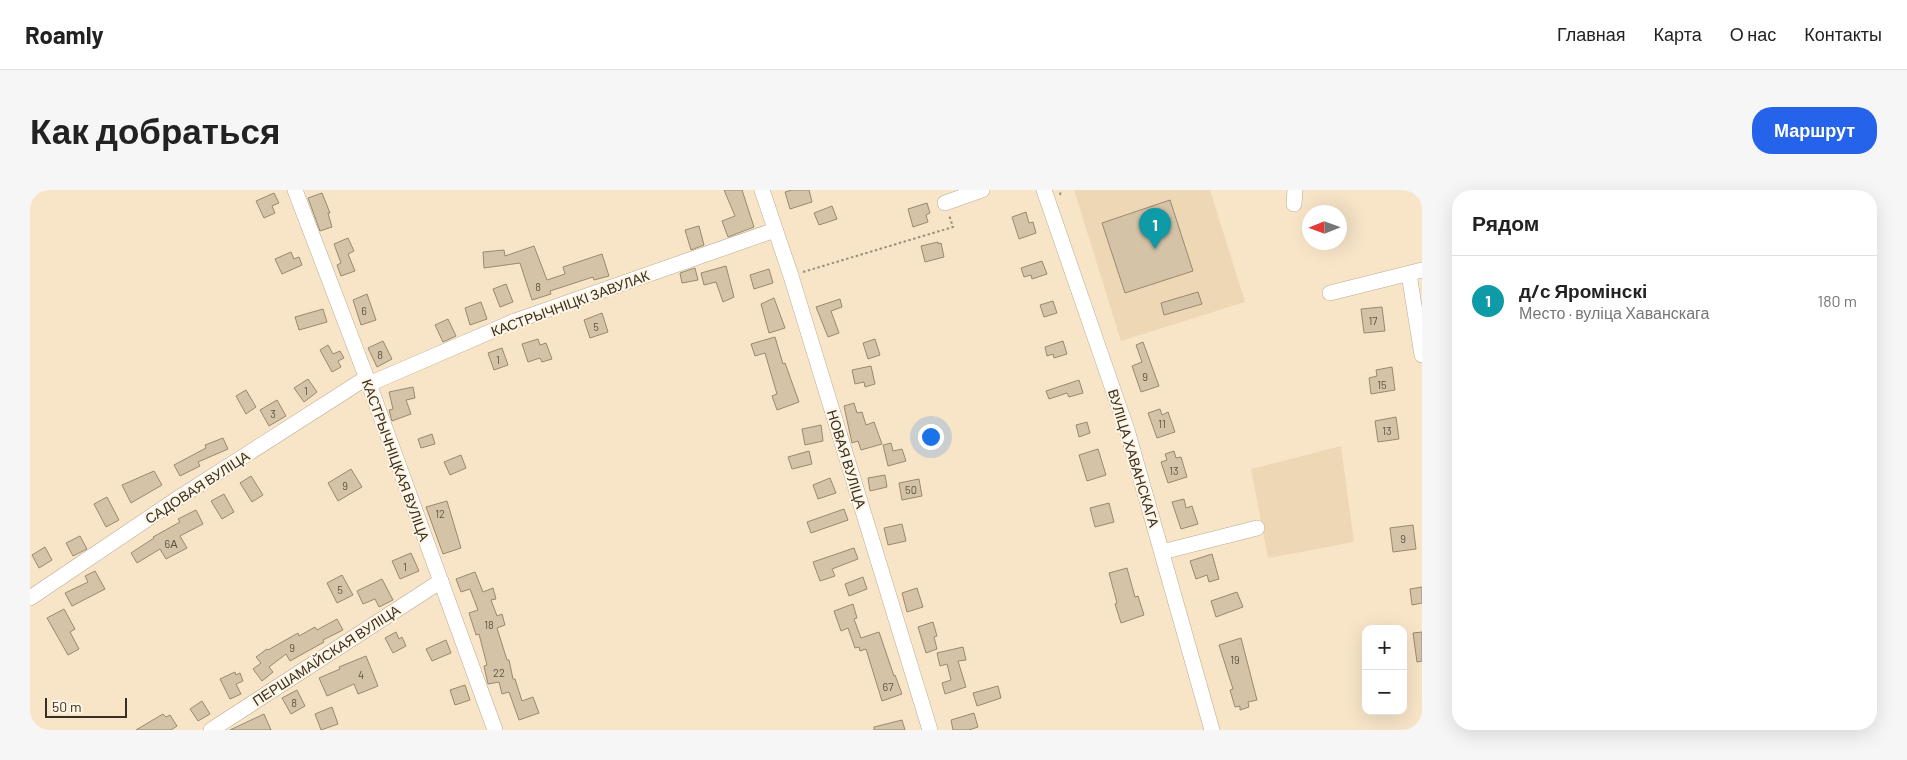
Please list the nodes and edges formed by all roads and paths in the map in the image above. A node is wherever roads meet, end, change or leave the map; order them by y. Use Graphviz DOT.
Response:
graph roads {
  1 [pos="295,190"];
  2 [pos="762,190"];
  3 [pos="982,190"];
  4 [pos="1044,190"];
  5 [pos="945,203"];
  6 [pos="775,230"];
  7 [pos="1416,272"];
  8 [pos="791,276"];
  9 [pos="1330,294"];
  10 [pos="1422,355"];
  11 [pos="367,381"];
  12 [pos="1257,528"];
  13 [pos="1162,552"];
  14 [pos="441,581"];
  15 [pos="30,598"];
  16 [pos="211,730"];
  17 [pos="495,730"];
  18 [pos="930,730"];
  19 [pos="1212,730"];
  1 -- 11 [label="street, КАСТРЫЧНІЦКАЯ ВУЛІЦА"];
  2 -- 6 [label="street, НОВАЯ ВУЛІЦА"];
  3 -- 5 [label="street"];
  4 -- 13 [label="street, ВУЛІЦА ХАВАНСКАГА"];
  5 -- 8 [label="path"];
  6 -- 8 [label="street, НОВАЯ ВУЛІЦА"];
  6 -- 11 [label="street, КАСТРЫЧНІЦКІ ЗАВУЛАК"];
  7 -- 9 [label="street"];
  7 -- 10 [label="street"];
  8 -- 18 [label="street, НОВАЯ ВУЛІЦА"];
  11 -- 14 [label="street, КАСТРЫЧНІЦКАЯ ВУЛІЦА"];
  11 -- 15 [label="street, САДОВАЯ ВУЛІЦА"];
  12 -- 13 [label="street"];
  13 -- 19 [label="street, ВУЛІЦА ХАВАНСКАГА"];
  14 -- 16 [label="street, ПЕРШАМАЙСКАЯ ВУЛІЦА"];
  14 -- 17 [label="street, КАСТРЫЧНІЦКАЯ ВУЛІЦА"];
}
